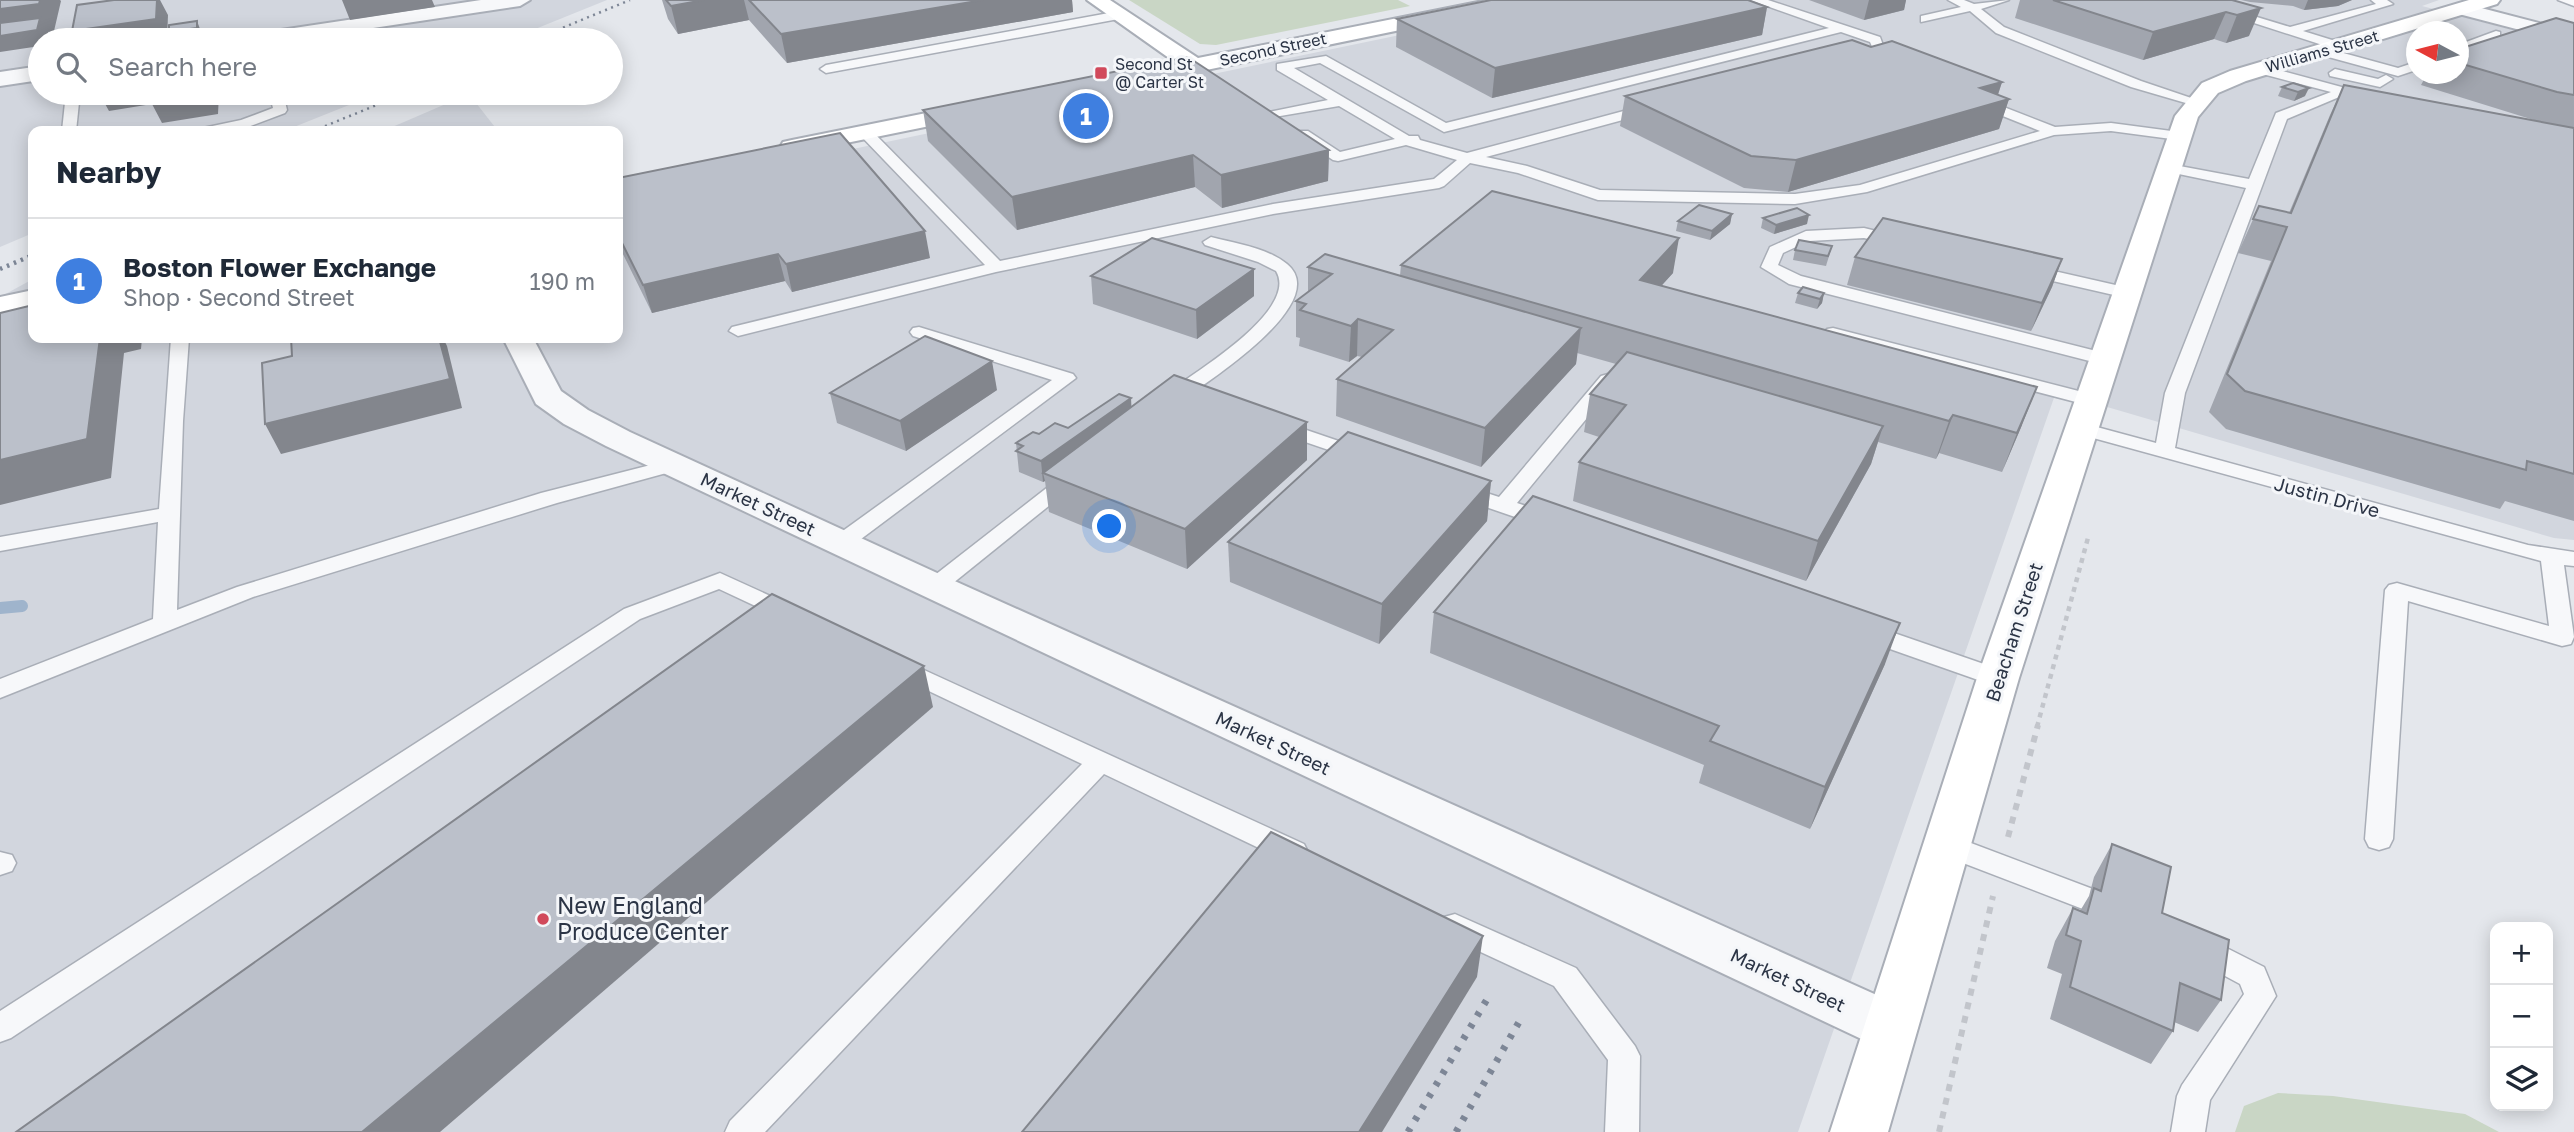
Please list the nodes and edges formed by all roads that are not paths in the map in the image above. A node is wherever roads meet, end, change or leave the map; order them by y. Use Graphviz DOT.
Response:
graph roads {
  1 [pos="520,0"];
  2 [pos="1097,0"];
  3 [pos="1440,0"];
  4 [pos="1517,0"];
  5 [pos="1756,0"];
  6 [pos="1954,0"];
  7 [pos="2003,0"];
  8 [pos="2189,0"];
  9 [pos="2377,0"];
  10 [pos="2427,0"];
  11 [pos="2564,0"];
  12 [pos="2478,3"];
  13 [pos="2574,3"];
  14 [pos="1972,8"];
  15 [pos="1464,11"];
  16 [pos="1120,15"];
  17 [pos="1925,19"];
  18 [pos="336,28"];
  19 [pos="1842,28"];
  20 [pos="2291,31"];
  21 [pos="2496,35"];
  22 [pos="2574,38"];
  23 [pos="2469,46"];
  24 [pos="1275,49"];
  25 [pos="2333,49"];
  26 [pos="1877,50"];
  27 [pos="1300,64"];
  28 [pos="1193,65"];
  29 [pos="826,69"];
  30 [pos="2260,69"];
  31 [pos="2406,69"];
  32 [pos="2398,72"];
  33 [pos="2335,73"];
  34 [pos="28,75"];
  35 [pos="0,79"];
  36 [pos="1123,80"];
  37 [pos="1960,95"];
  38 [pos="1338,102"];
  39 [pos="2196,102"];
  40 [pos="1665,104"];
  41 [pos="71,105"];
  42 [pos="279,105"];
  43 [pos="992,107"];
  44 [pos="1269,112"];
  45 [pos="69,126"];
  46 [pos="234,126"];
  47 [pos="1444,128"];
  48 [pos="2053,131"];
  49 [pos="865,132"];
  50 [pos="1408,141"];
  51 [pos="774,150"];
  52 [pos="2174,152"];
  53 [pos="1467,158"];
  54 [pos="2254,185"];
  55 [pos="1212,242"];
  56 [pos="1917,245"];
  57 [pos="2010,266"];
  58 [pos="996,267"];
  59 [pos="2127,293"];
  60 [pos="28,300"];
  61 [pos="0,306"];
  62 [pos="1812,327"];
  63 [pos="738,331"];
  64 [pos="919,332"];
  65 [pos="180,343"];
  66 [pos="521,343"];
  67 [pos="2105,359"];
  68 [pos="1613,375"];
  69 [pos="1181,392"];
  70 [pos="1207,401"];
  71 [pos="1160,409"];
  72 [pos="2087,415"];
  73 [pos="1259,419"];
  74 [pos="2164,452"];
  75 [pos="1375,460"];
  76 [pos="665,461"];
  77 [pos="1085,468"];
  78 [pos="1440,483"];
  79 [pos="1504,505"];
  80 [pos="169,514"];
  81 [pos="1569,528"];
  82 [pos="841,543"];
  83 [pos="0,544"];
  84 [pos="2563,558"];
  85 [pos="934,587"];
  86 [pos="165,622"];
  87 [pos="1842,623"];
  88 [pos="819,627"];
  89 [pos="881,657"];
  90 [pos="1998,678"];
  91 [pos="0,688"];
  92 [pos="1100,762"];
  93 [pos="2379,839"];
  94 [pos="1947,845"];
  95 [pos="1314,861"];
  96 [pos="2088,899"];
  97 [pos="1427,913"];
  98 [pos="2170,933"];
  99 [pos="1891,1027"];
  100 [pos="0,1028"];
  101 [pos="1863,1130"];
  102 [pos="742,1132"];
  103 [pos="1622,1132"];
  104 [pos="2188,1132"];
  1 -- 18 [label="street"];
  2 -- 16 [label="main road"];
  3 -- 15 [label="main road"];
  4 -- 15 [label="main road, Second Street"];
  5 -- 19 [label="lane"];
  6 -- 14 [label="lane"];
  7 -- 14 [label="lane"];
  8 -- 20 [label="lane"];
  9 -- 20 [label="lane"];
  10 -- 12 [label="main road"];
  11 -- 13 [label="lane"];
  12 -- 22 [label="street"];
  12 -- 25 [label="main road, Williams Street"];
  14 -- 17 [label="lane"];
  14 -- 39 [label="lane"];
  15 -- 24 [label="main road, Second Street"];
  16 -- 28 [label="main road"];
  16 -- 29 [label="lane"];
  19 -- 26 [label="lane"];
  19 -- 47 [label="lane"];
  20 -- 25 [label="lane"];
  21 -- 23 [label="lane"];
  24 -- 27 [label="lane"];
  24 -- 28 [label="main road, Second Street"];
  25 -- 30 [label="main road, Williams Street"];
  25 -- 32 [label="lane"];
  27 -- 38 [label="lane"];
  27 -- 47 [label="lane"];
  28 -- 36 [label="main road, Second Street"];
  30 -- 39 [label="main road, Williams Street"];
  30 -- 54 [label="lane"];
  31 -- 32 [label="lane"];
  32 -- 33 [label="lane"];
  34 -- 35 [label="street"];
  37 -- 48 [label="lane"];
  38 -- 44 [label="lane"];
  38 -- 50 [label="lane"];
  39 -- 52 [label="main road, Williams Street"];
  40 -- 53 [label="lane"];
  41 -- 45 [label="lane"];
  42 -- 46 [label="lane"];
  43 -- 49 [label="main road"];
  44 -- 50 [label="lane"];
  47 -- 50 [label="lane"];
  48 -- 52 [label="lane"];
  48 -- 53 [label="lane"];
  49 -- 51 [label="main road"];
  49 -- 58 [label="lane"];
  50 -- 53 [label="lane"];
  52 -- 54 [label="lane"];
  52 -- 59 [label="main road, Beacham Street"];
  53 -- 58 [label="lane"];
  54 -- 74 [label="lane"];
  55 -- 69 [label="lane"];
  56 -- 67 [label="lane"];
  57 -- 59 [label="lane"];
  58 -- 63 [label="lane"];
  59 -- 67 [label="main road, Beacham Street"];
  60 -- 61 [label="main road"];
  62 -- 72 [label="lane, Justin Drive"];
  64 -- 82 [label="lane"];
  65 -- 80 [label="lane"];
  66 -- 76 [label="street, Market Street"];
  67 -- 72 [label="main road, Beacham Street"];
  68 -- 79 [label="lane"];
  69 -- 70 [label="lane"];
  69 -- 71 [label="lane"];
  72 -- 74 [label="lane, Justin Drive"];
  72 -- 90 [label="main road, Beacham Street"];
  73 -- 75 [label="lane"];
  74 -- 84 [label="lane, Justin Drive"];
  76 -- 82 [label="street, Market Street"];
  76 -- 86 [label="lane"];
  77 -- 85 [label="lane"];
  78 -- 79 [label="lane"];
  79 -- 81 [label="lane"];
  80 -- 83 [label="lane"];
  80 -- 86 [label="lane"];
  82 -- 85 [label="street, Market Street"];
  84 -- 93 [label="lane"];
  85 -- 99 [label="street, Market Street"];
  86 -- 91 [label="lane"];
  87 -- 90 [label="lane"];
  88 -- 100 [label="lane"];
  89 -- 92 [label="lane"];
  90 -- 94 [label="main road, Beacham Street"];
  92 -- 95 [label="lane"];
  92 -- 102 [label="lane"];
  94 -- 96 [label="lane"];
  94 -- 99 [label="main road, Beacham Street"];
  97 -- 103 [label="lane"];
  98 -- 104 [label="lane"];
  99 -- 101 [label="main road, Beacham Street"];
}
